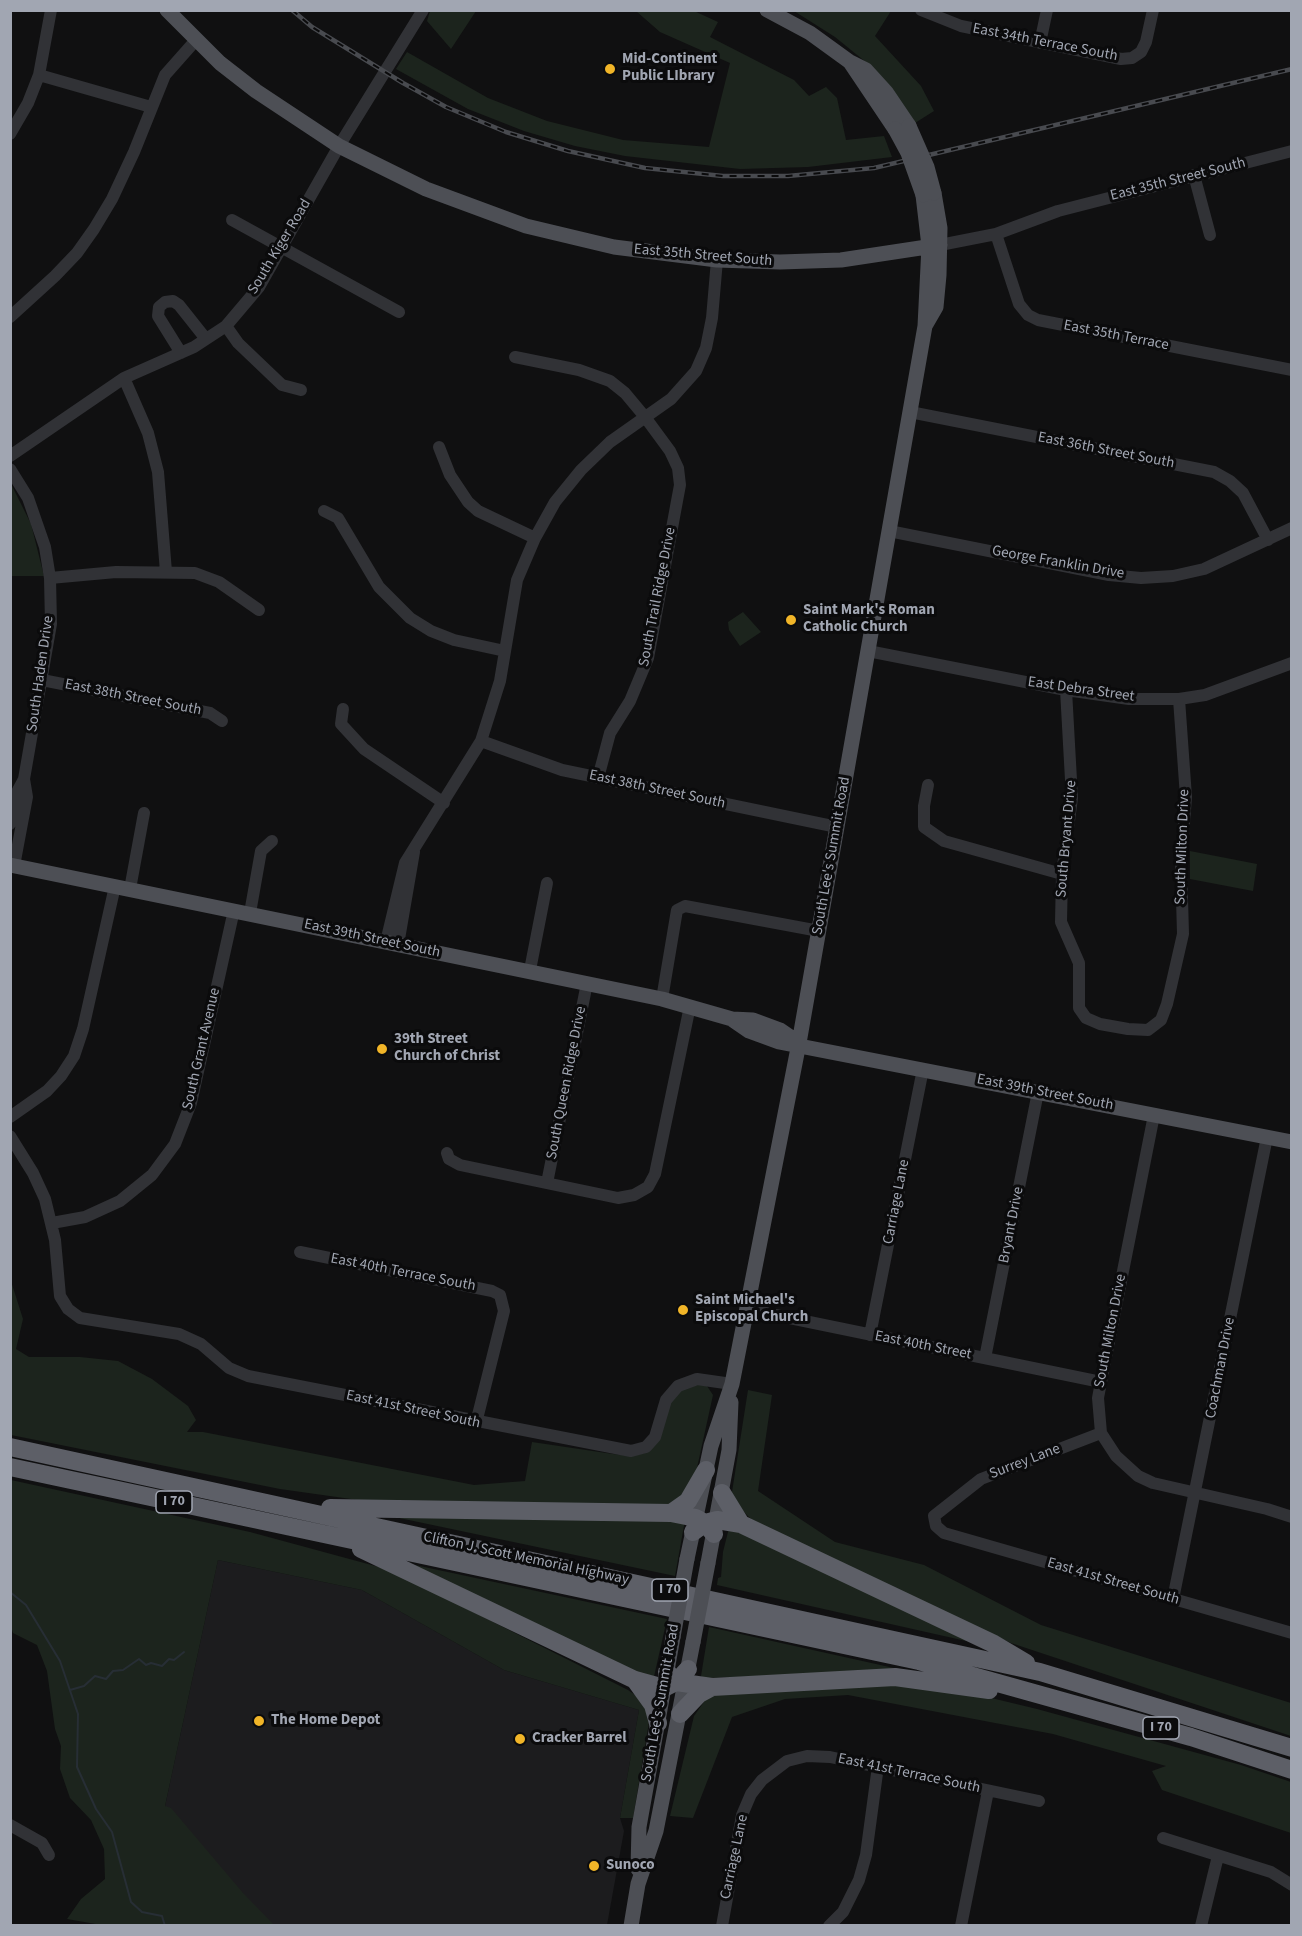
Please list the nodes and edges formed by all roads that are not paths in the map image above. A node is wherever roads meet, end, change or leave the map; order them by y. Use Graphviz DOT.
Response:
graph roads {
  1 [pos="51,10"];
  2 [pos="167,10"];
  3 [pos="423,10"];
  4 [pos="767,10"];
  5 [pos="921,10"];
  6 [pos="1047,10"];
  7 [pos="1153,10"];
  8 [pos="196,40"];
  9 [pos="1040,43"];
  10 [pos="39,75"];
  11 [pos="151,107"];
  12 [pos="10,134"];
  13 [pos="339,146"];
  14 [pos="1292,151"];
  15 [pos="1194,175"];
  16 [pos="232,220"];
  17 [pos="996,234"];
  18 [pos="1210,235"];
  19 [pos="934,245"];
  20 [pos="282,247"];
  21 [pos="717,260"];
  22 [pos="399,312"];
  23 [pos="10,317"];
  24 [pos="226,326"];
  25 [pos="206,339"];
  26 [pos="180,353"];
  27 [pos="515,357"];
  28 [pos="1292,370"];
  29 [pos="124,378"];
  30 [pos="301,390"];
  31 [pos="910,412"];
  32 [pos="645,417"];
  33 [pos="439,447"];
  34 [pos="10,456"];
  35 [pos="10,469"];
  36 [pos="324,511"];
  37 [pos="1292,528"];
  38 [pos="889,531"];
  39 [pos="535,537"];
  40 [pos="1268,540"];
  41 [pos="166,572"];
  42 [pos="50,578"];
  43 [pos="259,610"];
  44 [pos="505,651"];
  45 [pos="868,651"];
  46 [pos="1292,663"];
  47 [pos="42,680"];
  48 [pos="1066,690"];
  49 [pos="1179,699"];
  50 [pos="343,709"];
  51 [pos="222,721"];
  52 [pos="481,741"];
  53 [pos="598,778"];
  54 [pos="24,779"];
  55 [pos="928,785"];
  56 [pos="444,803"];
  57 [pos="144,813"];
  58 [pos="10,824"];
  59 [pos="837,828"];
  60 [pos="272,841"];
  61 [pos="12,865"];
  62 [pos="1062,874"];
  63 [pos="547,883"];
  64 [pos="122,887"];
  65 [pos="234,910"];
  66 [pos="250,914"];
  67 [pos="819,932"];
  68 [pos="392,943"];
  69 [pos="530,970"];
  70 [pos="587,983"];
  71 [pos="662,999"];
  72 [pos="690,1006"];
  73 [pos="1086,1018"];
  74 [pos="799,1043"];
  75 [pos="923,1069"];
  76 [pos="1038,1092"];
  77 [pos="1154,1115"];
  78 [pos="10,1117"];
  79 [pos="10,1136"];
  80 [pos="1267,1137"];
  81 [pos="1292,1142"];
  82 [pos="447,1153"];
  83 [pos="548,1183"];
  84 [pos="52,1222"];
  85 [pos="300,1252"];
  86 [pos="747,1310"];
  87 [pos="870,1335"];
  88 [pos="985,1358"];
  89 [pos="1101,1382"];
  90 [pos="732,1384"];
  91 [pos="476,1423"];
  92 [pos="1101,1433"];
  93 [pos="10,1447"];
  94 [pos="10,1467"];
  95 [pos="706,1470"];
  96 [pos="722,1493"];
  97 [pos="1196,1494"];
  98 [pos="299,1509"];
  99 [pos="671,1513"];
  100 [pos="1292,1517"];
  101 [pos="741,1524"];
  102 [pos="705,1525"];
  103 [pos="936,1526"];
  104 [pos="338,1537"];
  105 [pos="1173,1599"];
  106 [pos="1292,1633"];
  107 [pos="1040,1672"];
  108 [pos="676,1679"];
  109 [pos="635,1680"];
  110 [pos="712,1687"];
  111 [pos="1029,1690"];
  112 [pos="680,1714"];
  113 [pos="658,1723"];
  114 [pos="1292,1748"];
  115 [pos="779,1766"];
  116 [pos="878,1766"];
  117 [pos="1292,1770"];
  118 [pos="988,1791"];
  119 [pos="1039,1801"];
  120 [pos="10,1824"];
  121 [pos="1162,1838"];
  122 [pos="48,1855"];
  123 [pos="1218,1856"];
  124 [pos="638,1884"];
  125 [pos="1292,1885"];
  126 [pos="631,1926"];
  127 [pos="722,1926"];
  128 [pos="829,1926"];
  129 [pos="961,1926"];
  130 [pos="1201,1926"];
  1 -- 10 [label="street"];
  2 -- 8 [label="main road, East 35th Street South"];
  3 -- 13 [label="street, South Kiger Road"];
  4 -- 19 [label="main road, South Lee's Summit Road, bridge"];
  5 -- 9 [label="street, East 34th Terrace South"];
  6 -- 9 [label="street"];
  7 -- 9 [label="street, East 34th Terrace South"];
  8 -- 11 [label="street"];
  8 -- 13 [label="main road, East 35th Street South"];
  10 -- 11 [label="street"];
  10 -- 12 [label="street"];
  11 -- 23 [label="street"];
  13 -- 20 [label="street, South Kiger Road"];
  13 -- 21 [label="main road, East 35th Street South"];
  14 -- 15 [label="street, East 35th Street South"];
  15 -- 17 [label="street, East 35th Street South"];
  15 -- 18 [label="street"];
  16 -- 20 [label="street"];
  17 -- 19 [label="street, East 35th Street South"];
  17 -- 28 [label="street, East 35th Terrace"];
  19 -- 21 [label="main road, East 35th Street South"];
  19 -- 31 [label="main road, South Lee's Summit Road"];
  20 -- 22 [label="street"];
  20 -- 24 [label="street, South Kiger Road"];
  21 -- 32 [label="street"];
  24 -- 25 [label="street, South Kiger Road"];
  24 -- 30 [label="street"];
  25 -- 26 [label="street, South Kiger Road"];
  25 -- 26 [label="street"];
  26 -- 29 [label="street, South Kiger Road"];
  27 -- 32 [label="street"];
  29 -- 34 [label="street, South Kiger Road"];
  29 -- 41 [label="street"];
  31 -- 38 [label="main road, South Lee's Summit Road"];
  31 -- 40 [label="street, East 36th Street South"];
  32 -- 39 [label="street"];
  32 -- 53 [label="street, South Trail Ridge Drive"];
  33 -- 39 [label="street"];
  35 -- 42 [label="street, South Haden Drive"];
  36 -- 44 [label="street"];
  37 -- 40 [label="street, George Franklin Drive"];
  38 -- 40 [label="street, George Franklin Drive"];
  38 -- 45 [label="main road, South Lee's Summit Road"];
  39 -- 44 [label="street"];
  41 -- 42 [label="street"];
  41 -- 43 [label="street"];
  42 -- 47 [label="street, South Haden Drive"];
  44 -- 52 [label="street"];
  45 -- 48 [label="street, East Debra Street"];
  45 -- 59 [label="main road, South Lee's Summit Road"];
  46 -- 49 [label="street, East Debra Street"];
  47 -- 51 [label="street, East 38th Street South"];
  47 -- 54 [label="street, South Haden Drive"];
  48 -- 49 [label="street, East Debra Street"];
  48 -- 62 [label="street, South Bryant Drive"];
  49 -- 73 [label="street, South Milton Drive"];
  50 -- 56 [label="street"];
  52 -- 53 [label="street, East 38th Street South"];
  52 -- 56 [label="street"];
  53 -- 59 [label="street, East 38th Street South"];
  54 -- 58 [label="street, South Haden Drive"];
  54 -- 61 [label="street, South Haden Drive"];
  55 -- 62 [label="street"];
  56 -- 68 [label="street"];
  57 -- 64 [label="street"];
  59 -- 67 [label="main road, South Lee's Summit Road"];
  60 -- 66 [label="street"];
  61 -- 64 [label="main road, East 39th Street South"];
  62 -- 73 [label="street, South Bryant Drive"];
  63 -- 69 [label="street"];
  64 -- 65 [label="main road, East 39th Street South"];
  64 -- 78 [label="street"];
  65 -- 66 [label="main road, East 39th Street South"];
  65 -- 84 [label="street, South Grant Avenue"];
  66 -- 68 [label="main road, East 39th Street South"];
  67 -- 71 [label="street"];
  67 -- 74 [label="main road, South Lee's Summit Road"];
  68 -- 69 [label="main road, East 39th Street South"];
  69 -- 70 [label="main road, East 39th Street South"];
  70 -- 71 [label="main road, East 39th Street South"];
  70 -- 83 [label="street, South Queen Ridge Drive"];
  71 -- 72 [label="main road, East 39th Street South"];
  72 -- 74 [label="main road, East 39th Street South"];
  72 -- 83 [label="street"];
  74 -- 75 [label="main road, East 39th Street South"];
  74 -- 86 [label="main road, South Lee's Summit Road"];
  75 -- 76 [label="main road, East 39th Street South"];
  75 -- 87 [label="street, Carriage Lane"];
  76 -- 77 [label="main road, East 39th Street South"];
  76 -- 88 [label="street, Bryant Drive"];
  77 -- 80 [label="main road, East 39th Street South"];
  77 -- 89 [label="street, South Milton Drive"];
  79 -- 84 [label="street"];
  80 -- 81 [label="main road, East 39th Street South"];
  80 -- 97 [label="street, Coachman Drive"];
  82 -- 83 [label="street"];
  84 -- 91 [label="street, East 41st Street South"];
  85 -- 91 [label="street, East 40th Terrace South"];
  86 -- 87 [label="street, East 40th Street"];
  86 -- 90 [label="main road, South Lee's Summit Road"];
  87 -- 88 [label="street, East 40th Street"];
  88 -- 89 [label="street, East 40th Street"];
  89 -- 92 [label="street, South Milton Drive"];
  90 -- 91 [label="street, East 41st Street South"];
  90 -- 95 [label="main road, South Lee's Summit Road"];
  90 -- 96 [label="main road, South Lee's Summit Road"];
  92 -- 97 [label="street, South Milton Drive"];
  92 -- 103 [label="street, Surrey Lane"];
  93 -- 98 [label="highway, Clifton J. Scott Memorial Highway / I 70"];
  94 -- 104 [label="highway, Clifton J. Scott Memorial Highway / I 70"];
  95 -- 99 [label="highway"];
  95 -- 102 [label="main road, South Lee's Summit Road"];
  96 -- 101 [label="highway"];
  96 -- 102 [label="main road, South Lee's Summit Road"];
  97 -- 100 [label="street"];
  97 -- 105 [label="street, Coachman Drive"];
  98 -- 99 [label="highway"];
  98 -- 107 [label="highway, Clifton J. Scott Memorial Highway / I 70"];
  99 -- 102 [label="highway"];
  101 -- 102 [label="highway"];
  101 -- 107 [label="highway"];
  102 -- 108 [label="main road, South Lee's Summit Road, bridge"];
  102 -- 108 [label="main road, South Lee's Summit Road, bridge"];
  103 -- 105 [label="street, East 41st Street South"];
  104 -- 109 [label="highway"];
  104 -- 111 [label="highway, Clifton J. Scott Memorial Highway / I 70"];
  105 -- 106 [label="street, East 41st Street South"];
  107 -- 114 [label="highway, I 70"];
  108 -- 109 [label="highway"];
  108 -- 110 [label="highway"];
  108 -- 112 [label="main road, South Lee's Summit Road"];
  108 -- 113 [label="main road, South Lee's Summit Road"];
  109 -- 113 [label="highway"];
  110 -- 111 [label="highway"];
  110 -- 112 [label="highway"];
  111 -- 117 [label="highway, I 70"];
  112 -- 124 [label="main road, South Lee's Summit Road"];
  113 -- 124 [label="main road, South Lee's Summit Road"];
  115 -- 116 [label="street, East 41st Terrace South"];
  115 -- 127 [label="street, Carriage Lane"];
  116 -- 118 [label="street, East 41st Terrace South"];
  116 -- 128 [label="street"];
  118 -- 119 [label="street, East 41st Terrace South"];
  118 -- 129 [label="street"];
  120 -- 122 [label="street"];
  121 -- 123 [label="street"];
  123 -- 125 [label="street"];
  123 -- 130 [label="street"];
  124 -- 126 [label="main road, South Lee's Summit Road"];
}
